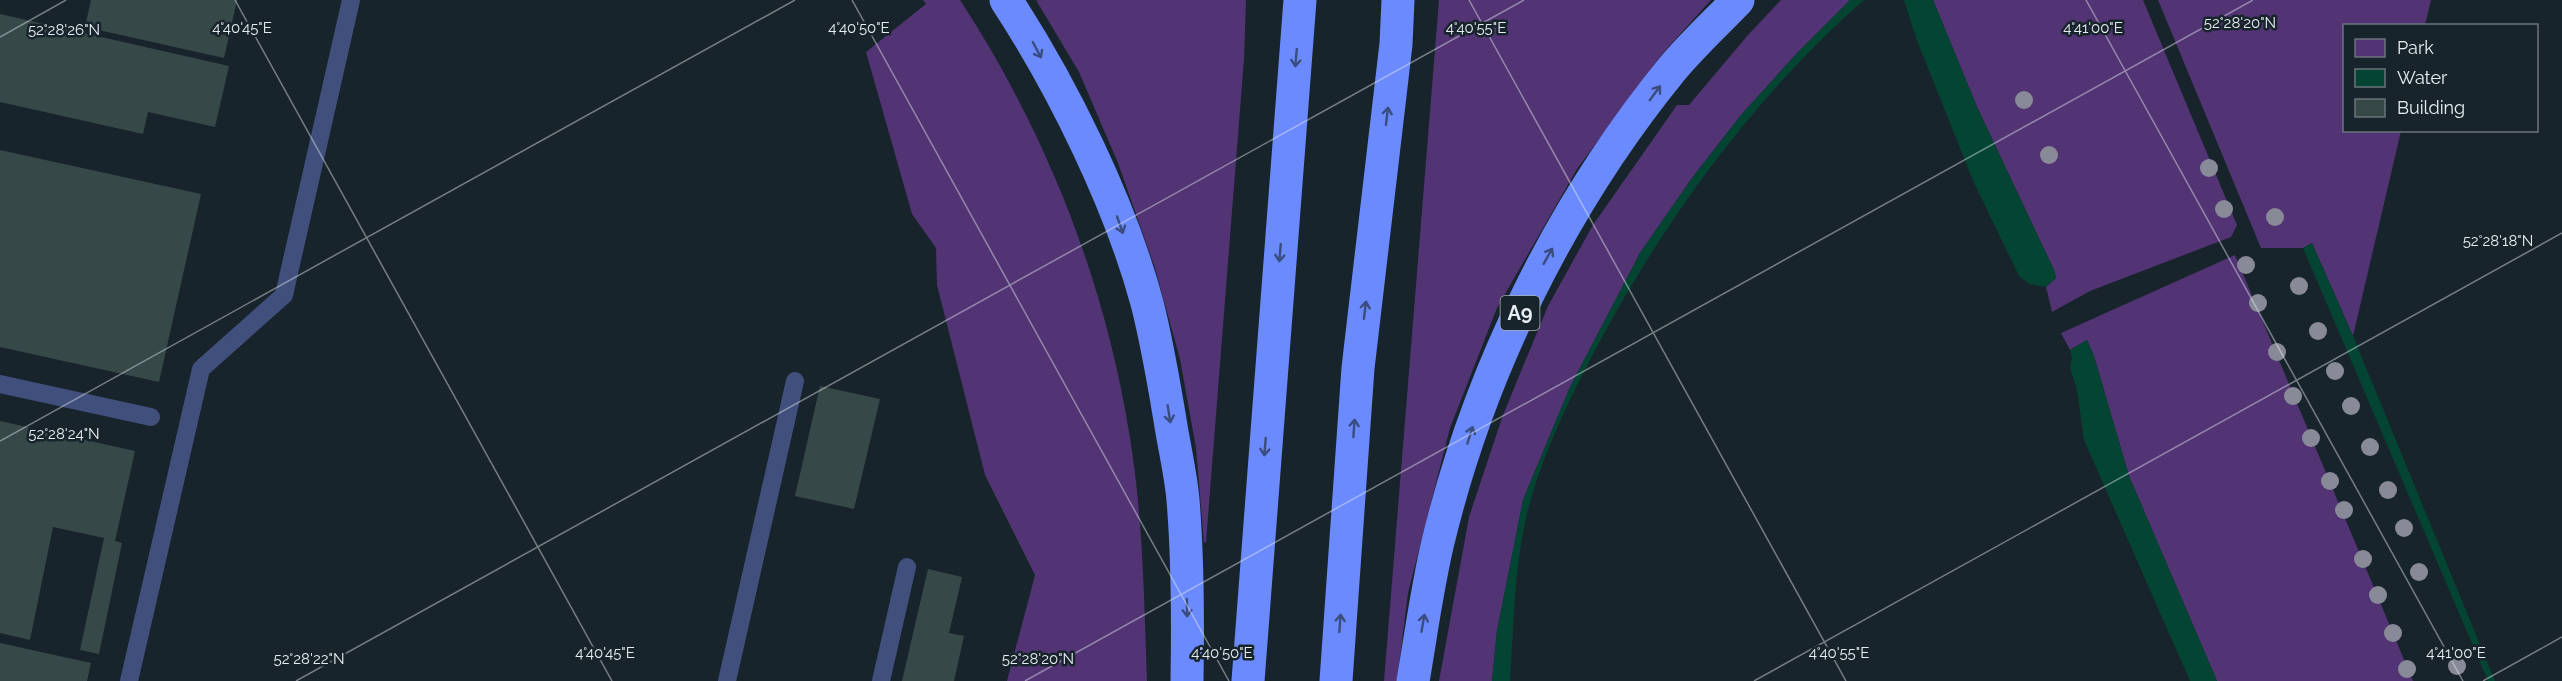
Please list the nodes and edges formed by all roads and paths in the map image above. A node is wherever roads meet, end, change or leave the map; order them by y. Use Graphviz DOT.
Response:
graph roads {
  1 [pos="351,0"];
  2 [pos="1006,0"];
  3 [pos="1300,0"];
  4 [pos="1398,0"];
  5 [pos="1738,0"];
  6 [pos="795,381"];
  7 [pos="0,384"];
  8 [pos="151,417"];
  9 [pos="907,567"];
  10 [pos="129,681"];
  11 [pos="727,681"];
  12 [pos="881,681"];
  13 [pos="1187,681"];
  14 [pos="1248,681"];
  15 [pos="1336,681"];
  16 [pos="1413,681"];
  1 -- 10 [label="lane"];
  2 -- 13 [label="highway, one-way"];
  3 -- 14 [label="highway, one-way"];
  15 -- 4 [label="highway, one-way"];
  16 -- 5 [label="highway, A9, one-way"];
  6 -- 11 [label="lane"];
  7 -- 8 [label="lane"];
  9 -- 12 [label="lane"];
}
